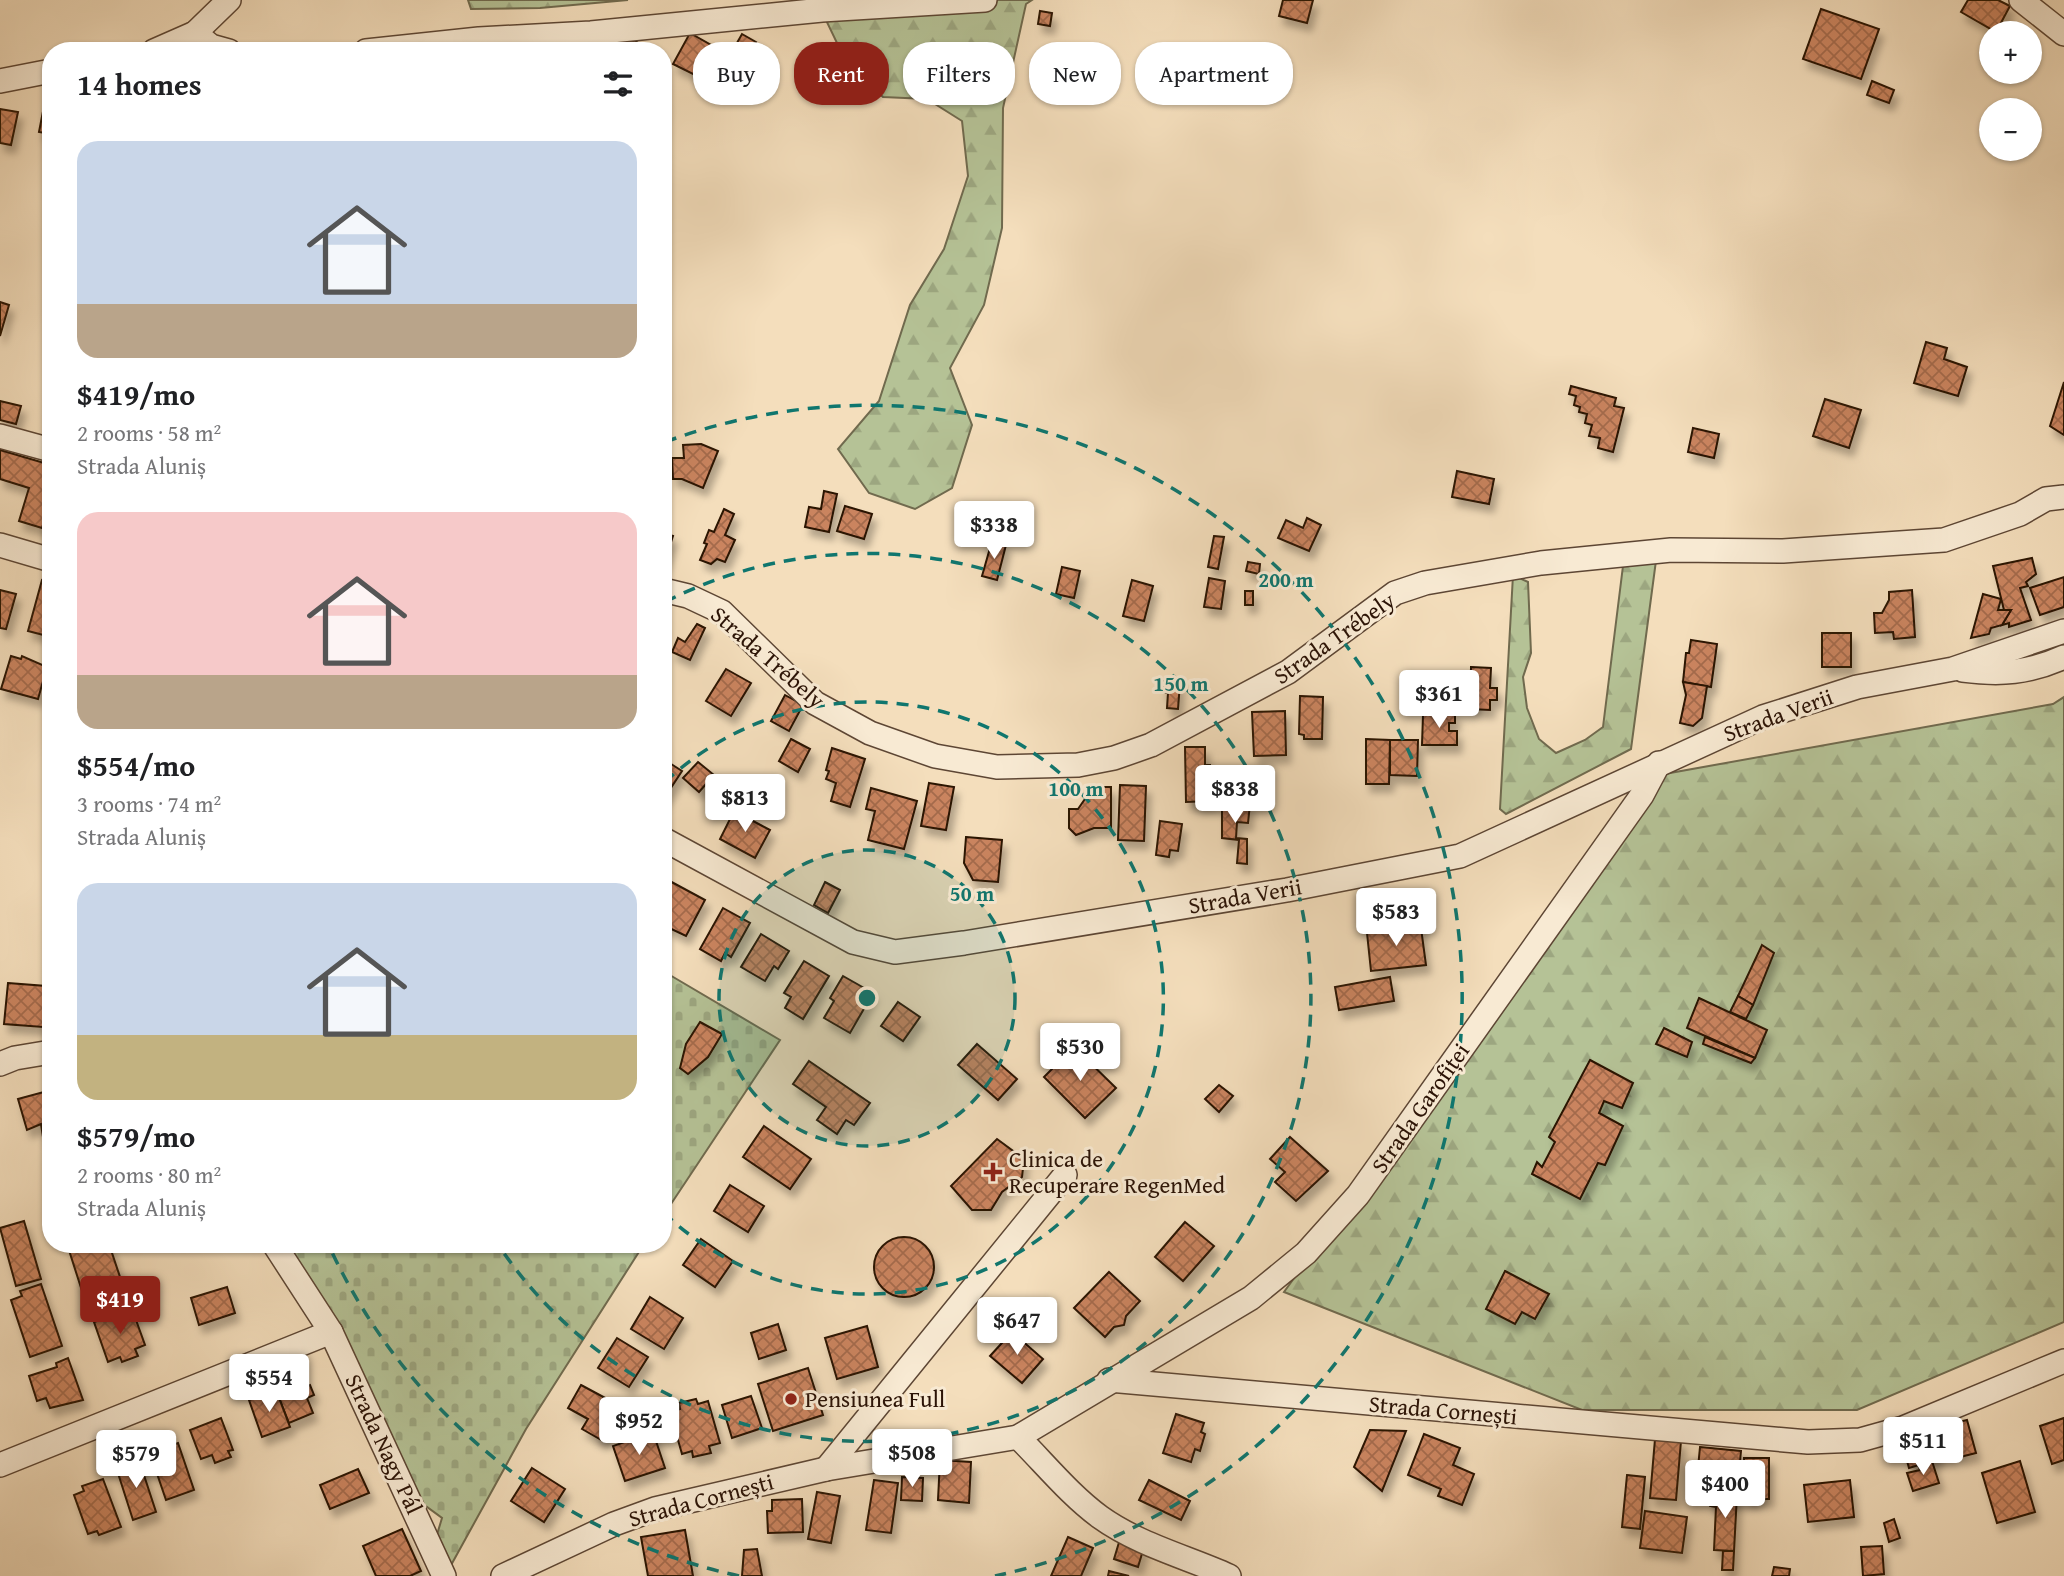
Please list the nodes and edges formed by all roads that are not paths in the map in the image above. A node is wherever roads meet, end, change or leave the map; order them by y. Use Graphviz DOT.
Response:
graph roads {
  1 [pos="229,0"];
  2 [pos="985,0"];
  3 [pos="2021,0"];
  4 [pos="195,33"];
  5 [pos="2064,34"];
  6 [pos="174,42"];
  7 [pos="206,42"];
  8 [pos="445,42"];
  9 [pos="42,73"];
  10 [pos="0,81"];
  11 [pos="0,436"];
  12 [pos="42,448"];
  13 [pos="2064,497"];
  14 [pos="0,545"];
  15 [pos="42,557"];
  16 [pos="672,592"];
  17 [pos="2064,631"];
  18 [pos="2064,657"];
  19 [pos="1953,669"];
  20 [pos="1659,763"];
  21 [pos="672,844"];
  22 [pos="42,1054"];
  23 [pos="0,1063"];
  24 [pos="1065,1175"];
  25 [pos="281,1253"];
  26 [pos="331,1332"];
  27 [pos="2064,1362"];
  28 [pos="1110,1380"];
  29 [pos="1018,1437"];
  30 [pos="0,1465"];
  31 [pos="826,1469"];
  32 [pos="444,1576"];
  33 [pos="503,1576"];
  34 [pos="1229,1576"];
  1 -- 4 [label="street"];
  2 -- 8 [label="street"];
  3 -- 5 [label="street"];
  4 -- 6 [label="street"];
  4 -- 7 [label="street"];
  9 -- 10 [label="street"];
  11 -- 12 [label="street"];
  13 -- 16 [label="street, Strada Trébely"];
  14 -- 15 [label="street"];
  17 -- 19 [label="street, Strada Verii"];
  18 -- 19 [label="street"];
  19 -- 20 [label="street, Strada Verii"];
  20 -- 21 [label="street, Strada Verii"];
  20 -- 28 [label="street, Strada Garofiței"];
  22 -- 23 [label="street"];
  24 -- 31 [label="street"];
  25 -- 26 [label="street, Strada Nagy Pál"];
  26 -- 30 [label="street"];
  26 -- 32 [label="street, Strada Nagy Pál"];
  27 -- 28 [label="street, Strada Cornești"];
  28 -- 29 [label="street, Strada Cornești"];
  29 -- 31 [label="street, Strada Cornești"];
  29 -- 34 [label="street"];
  31 -- 33 [label="street, Strada Cornești"];
}
